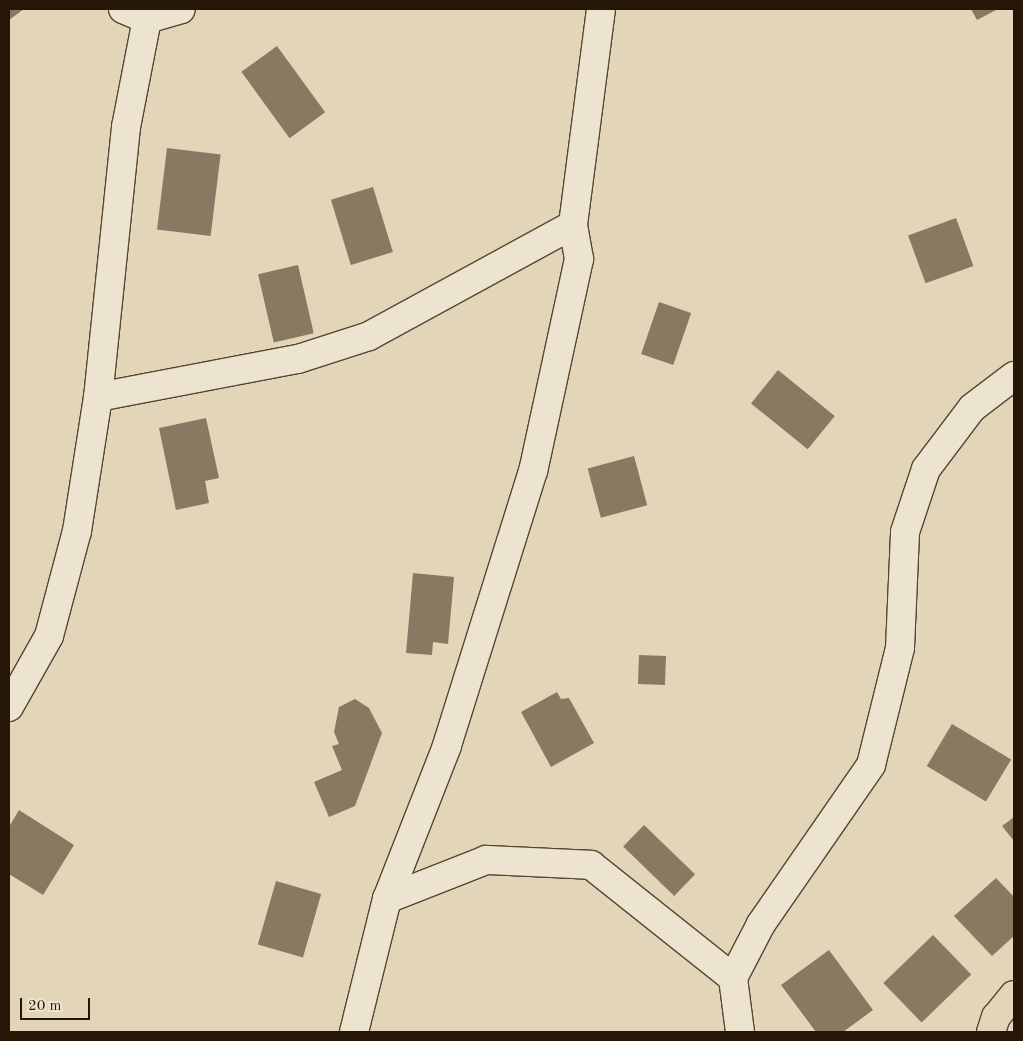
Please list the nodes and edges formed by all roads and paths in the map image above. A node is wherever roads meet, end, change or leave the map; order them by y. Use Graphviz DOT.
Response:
graph roads {
  1 [pos="181,9"];
  2 [pos="601,9"];
  3 [pos="135,14"];
  4 [pos="573,225"];
  5 [pos="1014,376"];
  6 [pos="98,397"];
  7 [pos="9,707"];
  8 [pos="387,899"];
  9 [pos="733,978"];
  10 [pos="1014,995"];
  11 [pos="354,1032"];
  12 [pos="740,1032"];
  13 [pos="991,1032"];
  1 -- 3 [label="street"];
  2 -- 4 [label="street"];
  3 -- 6 [label="street"];
  4 -- 6 [label="street"];
  4 -- 8 [label="street"];
  5 -- 9 [label="street"];
  6 -- 7 [label="street"];
  8 -- 9 [label="street"];
  8 -- 11 [label="street"];
  9 -- 12 [label="street"];
  10 -- 13 [label="main road"];
}
